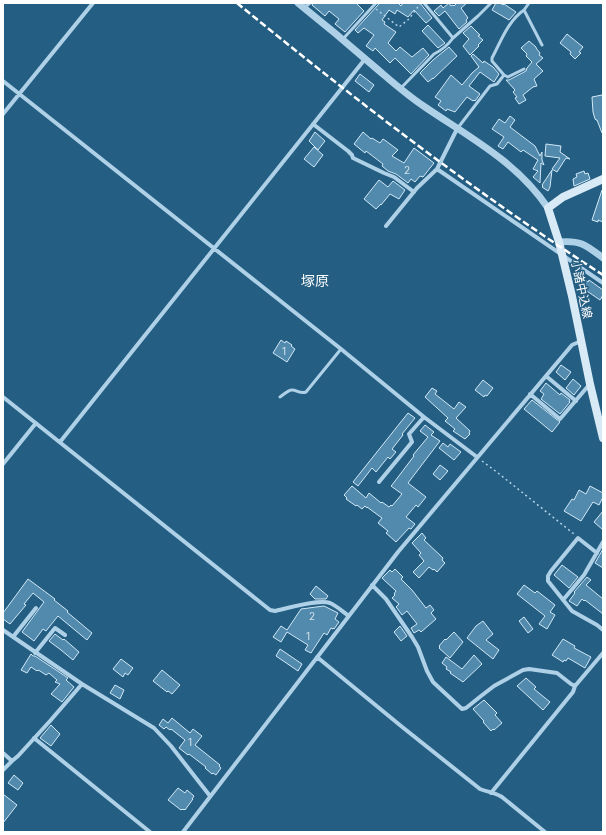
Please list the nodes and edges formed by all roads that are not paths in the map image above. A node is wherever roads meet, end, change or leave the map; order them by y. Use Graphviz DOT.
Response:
graph roads {
  1 [pos="93,3"];
  2 [pos="376,3"];
  3 [pos="424,3"];
  4 [pos="491,3"];
  5 [pos="529,3"];
  6 [pos="304,5"];
  7 [pos="524,10"];
  8 [pos="453,38"];
  9 [pos="342,40"];
  10 [pos="542,45"];
  11 [pos="365,59"];
  12 [pos="524,69"];
  13 [pos="504,76"];
  14 [pos="3,81"];
  15 [pos="400,89"];
  16 [pos="19,94"];
  17 [pos="3,114"];
  18 [pos="313,124"];
  19 [pos="458,129"];
  20 [pos="437,169"];
  21 [pos="603,179"];
  22 [pos="414,192"];
  23 [pos="548,208"];
  24 [pos="386,226"];
  25 [pos="559,242"];
  26 [pos="214,248"];
  27 [pos="562,255"];
  28 [pos="603,258"];
  29 [pos="603,283"];
  30 [pos="581,341"];
  31 [pos="341,349"];
  32 [pos="546,376"];
  33 [pos="590,384"];
  34 [pos="530,394"];
  35 [pos="3,397"];
  36 [pos="280,397"];
  37 [pos="576,401"];
  38 [pos="424,416"];
  39 [pos="36,423"];
  40 [pos="602,426"];
  41 [pos="603,438"];
  42 [pos="60,442"];
  43 [pos="477,458"];
  44 [pos="3,464"];
  45 [pos="379,482"];
  46 [pos="603,542"];
  47 [pos="597,553"];
  48 [pos="372,585"];
  49 [pos="563,600"];
  50 [pos="36,608"];
  51 [pos="349,616"];
  52 [pos="3,630"];
  53 [pos="603,630"];
  54 [pos="65,635"];
  55 [pos="13,637"];
  56 [pos="35,653"];
  57 [pos="603,653"];
  58 [pos="317,657"];
  59 [pos="82,684"];
  60 [pos="576,686"];
  61 [pos="34,738"];
  62 [pos="3,753"];
  63 [pos="12,761"];
  64 [pos="3,770"];
  65 [pos="491,793"];
  66 [pos="210,796"];
  67 [pos="150,832"];
  68 [pos="183,832"];
  69 [pos="545,832"];
  1 -- 16 [label="street"];
  2 -- 9 [label="lane"];
  3 -- 8 [label="lane"];
  4 -- 8 [label="lane"];
  5 -- 7 [label="lane"];
  6 -- 9 [label="street"];
  7 -- 10 [label="lane"];
  7 -- 13 [label="lane"];
  8 -- 15 [label="lane"];
  9 -- 11 [label="street"];
  11 -- 15 [label="street"];
  11 -- 18 [label="street"];
  12 -- 13 [label="lane"];
  13 -- 19 [label="lane"];
  14 -- 16 [label="street"];
  15 -- 19 [label="street"];
  16 -- 17 [label="street"];
  16 -- 26 [label="street"];
  18 -- 22 [label="street"];
  18 -- 26 [label="street"];
  19 -- 20 [label="street"];
  19 -- 23 [label="street"];
  20 -- 22 [label="street"];
  20 -- 27 [label="street"];
  21 -- 23 [label="main road"];
  22 -- 24 [label="street"];
  23 -- 25 [label="main road, 小諸中込線"];
  25 -- 27 [label="main road, 小諸中込線"];
  25 -- 28 [label="street"];
  26 -- 31 [label="street"];
  26 -- 42 [label="street"];
  27 -- 29 [label="street"];
  27 -- 30 [label="main road, 小諸中込線"];
  30 -- 32 [label="street"];
  30 -- 33 [label="main road, 小諸中込線"];
  31 -- 36 [label="lane"];
  31 -- 38 [label="street"];
  32 -- 34 [label="street"];
  32 -- 37 [label="street"];
  33 -- 37 [label="street"];
  33 -- 40 [label="main road, 小諸中込線"];
  34 -- 37 [label="street"];
  34 -- 43 [label="street"];
  35 -- 39 [label="street"];
  38 -- 43 [label="street"];
  38 -- 45 [label="street"];
  39 -- 42 [label="street"];
  39 -- 44 [label="street"];
  40 -- 41 [label="main road, 小諸中込線"];
  42 -- 51 [label="street"];
  43 -- 48 [label="street"];
  46 -- 47 [label="street"];
  47 -- 49 [label="street"];
  47 -- 49 [label="street"];
  48 -- 51 [label="street"];
  48 -- 60 [label="street"];
  49 -- 53 [label="street"];
  50 -- 55 [label="street"];
  51 -- 58 [label="street"];
  52 -- 55 [label="street"];
  54 -- 56 [label="street"];
  55 -- 56 [label="street"];
  56 -- 59 [label="street"];
  57 -- 60 [label="street"];
  58 -- 65 [label="street"];
  58 -- 66 [label="street"];
  59 -- 61 [label="street"];
  59 -- 66 [label="street"];
  60 -- 65 [label="street"];
  61 -- 63 [label="street"];
  61 -- 67 [label="street"];
  62 -- 63 [label="street"];
  63 -- 64 [label="street"];
  65 -- 69 [label="street"];
  66 -- 68 [label="street"];
}
